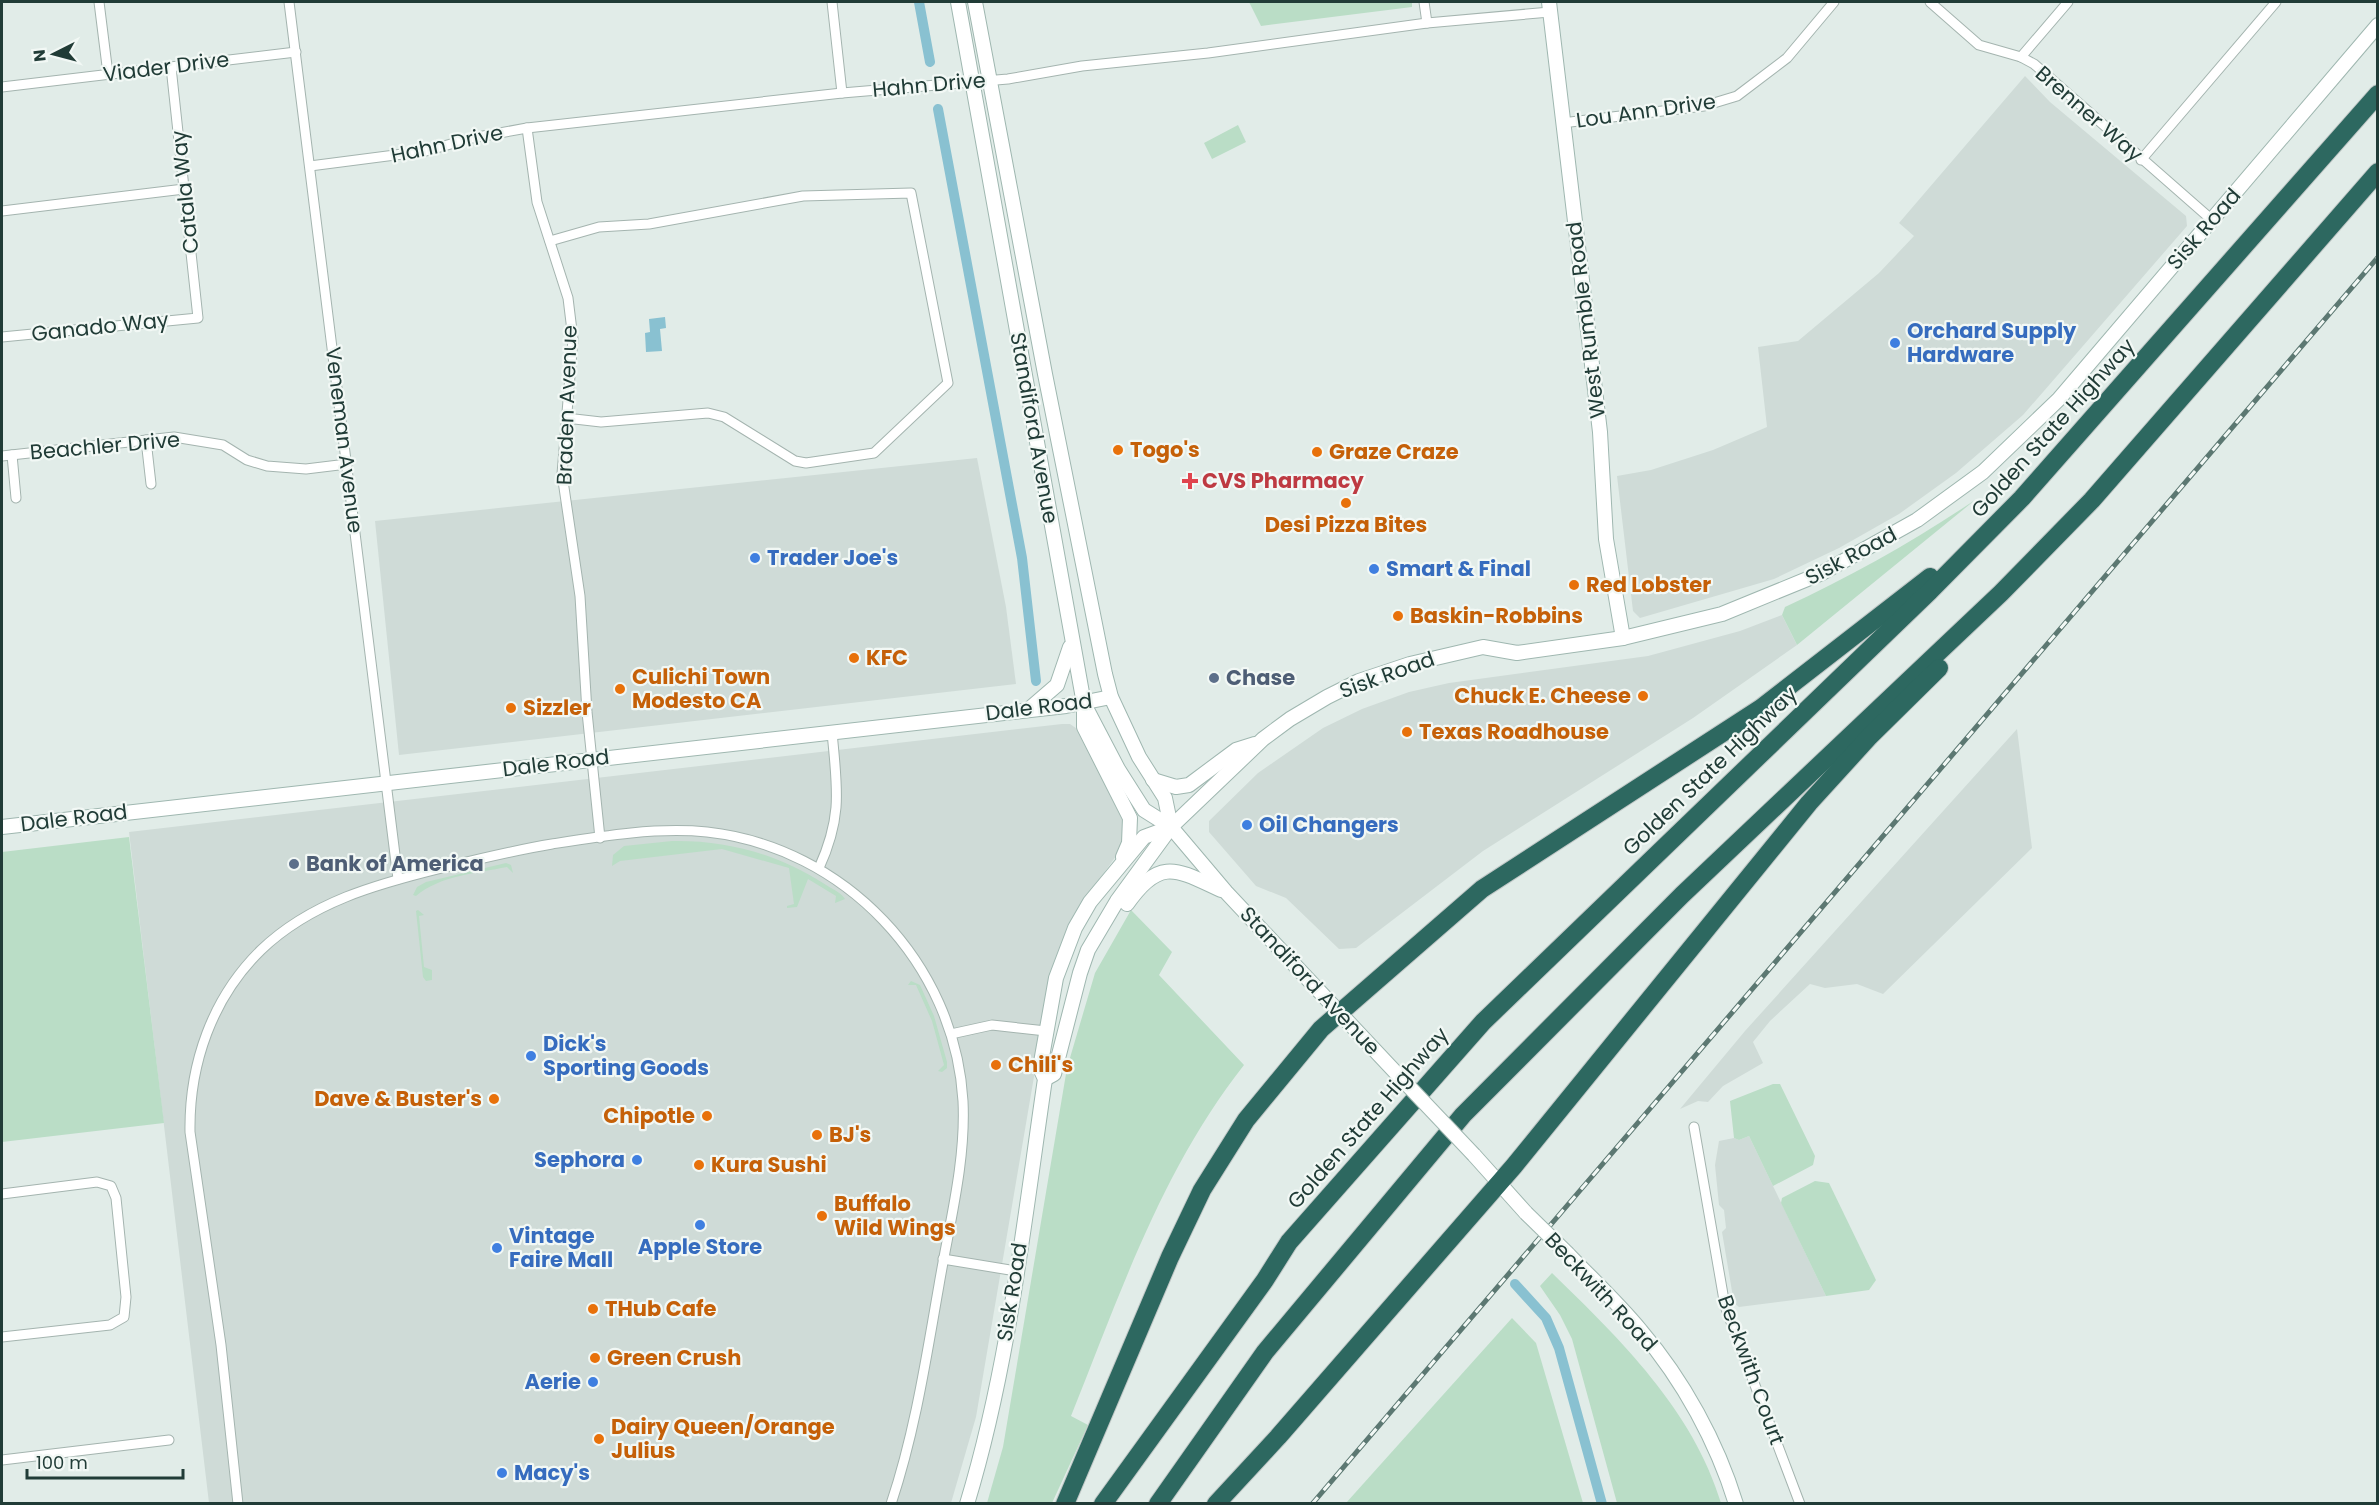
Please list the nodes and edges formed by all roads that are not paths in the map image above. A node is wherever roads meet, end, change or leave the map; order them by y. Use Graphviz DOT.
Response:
graph roads {
  1 [pos="99,2"];
  2 [pos="289,2"];
  3 [pos="832,2"];
  4 [pos="958,2"];
  5 [pos="975,2"];
  6 [pos="1424,2"];
  7 [pos="1834,2"];
  8 [pos="1930,2"];
  9 [pos="2068,2"];
  10 [pos="2276,2"];
  11 [pos="1550,7"];
  12 [pos="1427,23"];
  13 [pos="2378,25"];
  14 [pos="296,52"];
  15 [pos="2020,57"];
  16 [pos="171,67"];
  17 [pos="108,74"];
  18 [pos="988,81"];
  19 [pos="971,82"];
  20 [pos="2,87"];
  21 [pos="842,93"];
  22 [pos="2378,94"];
  23 [pos="1562,123"];
  24 [pos="526,128"];
  25 [pos="2141,160"];
  26 [pos="310,166"];
  27 [pos="2378,172"];
  28 [pos="184,189"];
  29 [pos="2,211"];
  30 [pos="2212,220"];
  31 [pos="550,241"];
  32 [pos="198,318"];
  33 [pos="2,337"];
  34 [pos="566,418"];
  35 [pos="146,440"];
  36 [pos="7,455"];
  37 [pos="347,464"];
  38 [pos="151,483"];
  39 [pos="16,498"];
  40 [pos="2022,498"];
  41 [pos="2092,500"];
  42 [pos="1623,638"];
  43 [pos="1072,642"];
  44 [pos="1111,697"];
  45 [pos="1084,704"];
  46 [pos="1028,710"];
  47 [pos="832,732"];
  48 [pos="1257,744"];
  49 [pos="591,759"];
  50 [pos="1154,780"];
  51 [pos="386,782"];
  52 [pos="1170,826"];
  53 [pos="2,827"];
  54 [pos="600,838"];
  55 [pos="1120,866"];
  56 [pos="819,868"];
  57 [pos="398,879"];
  58 [pos="1226,892"];
  59 [pos="1070,1001"];
  60 [pos="1341,1012"];
  61 [pos="1046,1031"];
  62 [pos="951,1034"];
  63 [pos="1045,1079"];
  64 [pos="1694,1127"];
  65 [pos="1499,1183"];
  66 [pos="2,1194"];
  67 [pos="1526,1213"];
  68 [pos="943,1259"];
  69 [pos="1016,1272"];
  70 [pos="2,1337"];
  71 [pos="169,1440"];
  72 [pos="2,1460"];
  73 [pos="238,1503"];
  74 [pos="891,1503"];
  75 [pos="967,1503"];
  76 [pos="1065,1503"];
  77 [pos="1103,1503"];
  78 [pos="1158,1503"];
  79 [pos="1216,1503"];
  80 [pos="1736,1503"];
  81 [pos="1800,1503"];
  1 -- 17 [label="street"];
  2 -- 14 [label="street, Veneman Avenue"];
  3 -- 21 [label="street"];
  4 -- 19 [label="main road, Standiford Avenue"];
  5 -- 18 [label="main road, Standiford Avenue"];
  6 -- 12 [label="street"];
  7 -- 23 [label="street, Lou Ann Drive"];
  8 -- 15 [label="street, Brenner Way"];
  9 -- 15 [label="street"];
  10 -- 25 [label="street"];
  11 -- 12 [label="street, Hahn Drive"];
  11 -- 23 [label="main road, West Rumble Road"];
  12 -- 18 [label="street, Hahn Drive"];
  13 -- 30 [label="main road, Sisk Road"];
  14 -- 16 [label="street, Viader Drive"];
  14 -- 26 [label="street, Veneman Avenue"];
  15 -- 25 [label="street, Brenner Way"];
  16 -- 17 [label="street, Viader Drive"];
  16 -- 28 [label="street, Catala Way"];
  17 -- 20 [label="street, Viader Drive"];
  18 -- 19 [label="street, Hahn Drive"];
  18 -- 44 [label="main road, Standiford Avenue"];
  19 -- 21 [label="street, Hahn Drive"];
  19 -- 43 [label="main road, Standiford Avenue"];
  21 -- 24 [label="street, Hahn Drive"];
  22 -- 40 [label="highway, Golden State Highway"];
  23 -- 42 [label="main road, West Rumble Road"];
  24 -- 26 [label="street, Hahn Drive"];
  24 -- 31 [label="street, Braden Avenue"];
  25 -- 30 [label="street, Brenner Way"];
  26 -- 37 [label="street, Veneman Avenue"];
  27 -- 41 [label="highway"];
  28 -- 29 [label="street"];
  28 -- 32 [label="street, Catala Way"];
  30 -- 42 [label="main road, Sisk Road"];
  31 -- 34 [label="street, Braden Avenue"];
  31 -- 34 [label="street"];
  32 -- 33 [label="street, Ganado Way"];
  34 -- 49 [label="street, Braden Avenue"];
  35 -- 36 [label="street, Beachler Drive"];
  35 -- 37 [label="street, Beachler Drive"];
  35 -- 38 [label="street"];
  36 -- 39 [label="street"];
  37 -- 51 [label="street, Veneman Avenue"];
  40 -- 60 [label="highway"];
  40 -- 77 [label="highway, Golden State Highway"];
  41 -- 65 [label="highway"];
  41 -- 78 [label="highway"];
  42 -- 48 [label="main road, Sisk Road"];
  43 -- 45 [label="main road, Standiford Avenue"];
  43 -- 46 [label="main road"];
  44 -- 45 [label="main road, Dale Road"];
  44 -- 50 [label="main road, Standiford Avenue"];
  45 -- 46 [label="main road, Dale Road"];
  45 -- 52 [label="main road, Standiford Avenue"];
  45 -- 55 [label="main road"];
  46 -- 47 [label="main road, Dale Road"];
  47 -- 49 [label="main road, Dale Road"];
  47 -- 56 [label="street"];
  48 -- 50 [label="main road"];
  48 -- 52 [label="main road, Sisk Road"];
  49 -- 51 [label="main road, Dale Road"];
  49 -- 54 [label="street, Braden Avenue"];
  50 -- 52 [label="main road, Standiford Avenue"];
  51 -- 53 [label="main road, Dale Road"];
  51 -- 57 [label="street, Veneman Avenue"];
  52 -- 55 [label="main road, Sisk Road"];
  52 -- 58 [label="main road, Standiford Avenue"];
  52 -- 59 [label="main road, Sisk Road"];
  54 -- 56 [label="street"];
  54 -- 57 [label="street"];
  55 -- 61 [label="main road, Sisk Road"];
  56 -- 62 [label="street"];
  57 -- 73 [label="street"];
  58 -- 59 [label="main road"];
  58 -- 60 [label="main road, Standiford Avenue"];
  59 -- 63 [label="main road, Sisk Road"];
  60 -- 65 [label="main road, Standiford Avenue, bridge"];
  60 -- 76 [label="highway"];
  61 -- 62 [label="street"];
  61 -- 63 [label="main road, Sisk Road"];
  62 -- 68 [label="street"];
  63 -- 69 [label="main road, Sisk Road"];
  64 -- 81 [label="street, Beckwith Court"];
  65 -- 67 [label="main road, Standiford Avenue"];
  65 -- 79 [label="highway"];
  66 -- 70 [label="street"];
  67 -- 80 [label="main road, Beckwith Road, bridge"];
  68 -- 69 [label="street"];
  68 -- 74 [label="street"];
  69 -- 75 [label="main road, Sisk Road"];
  71 -- 72 [label="street"];
}
